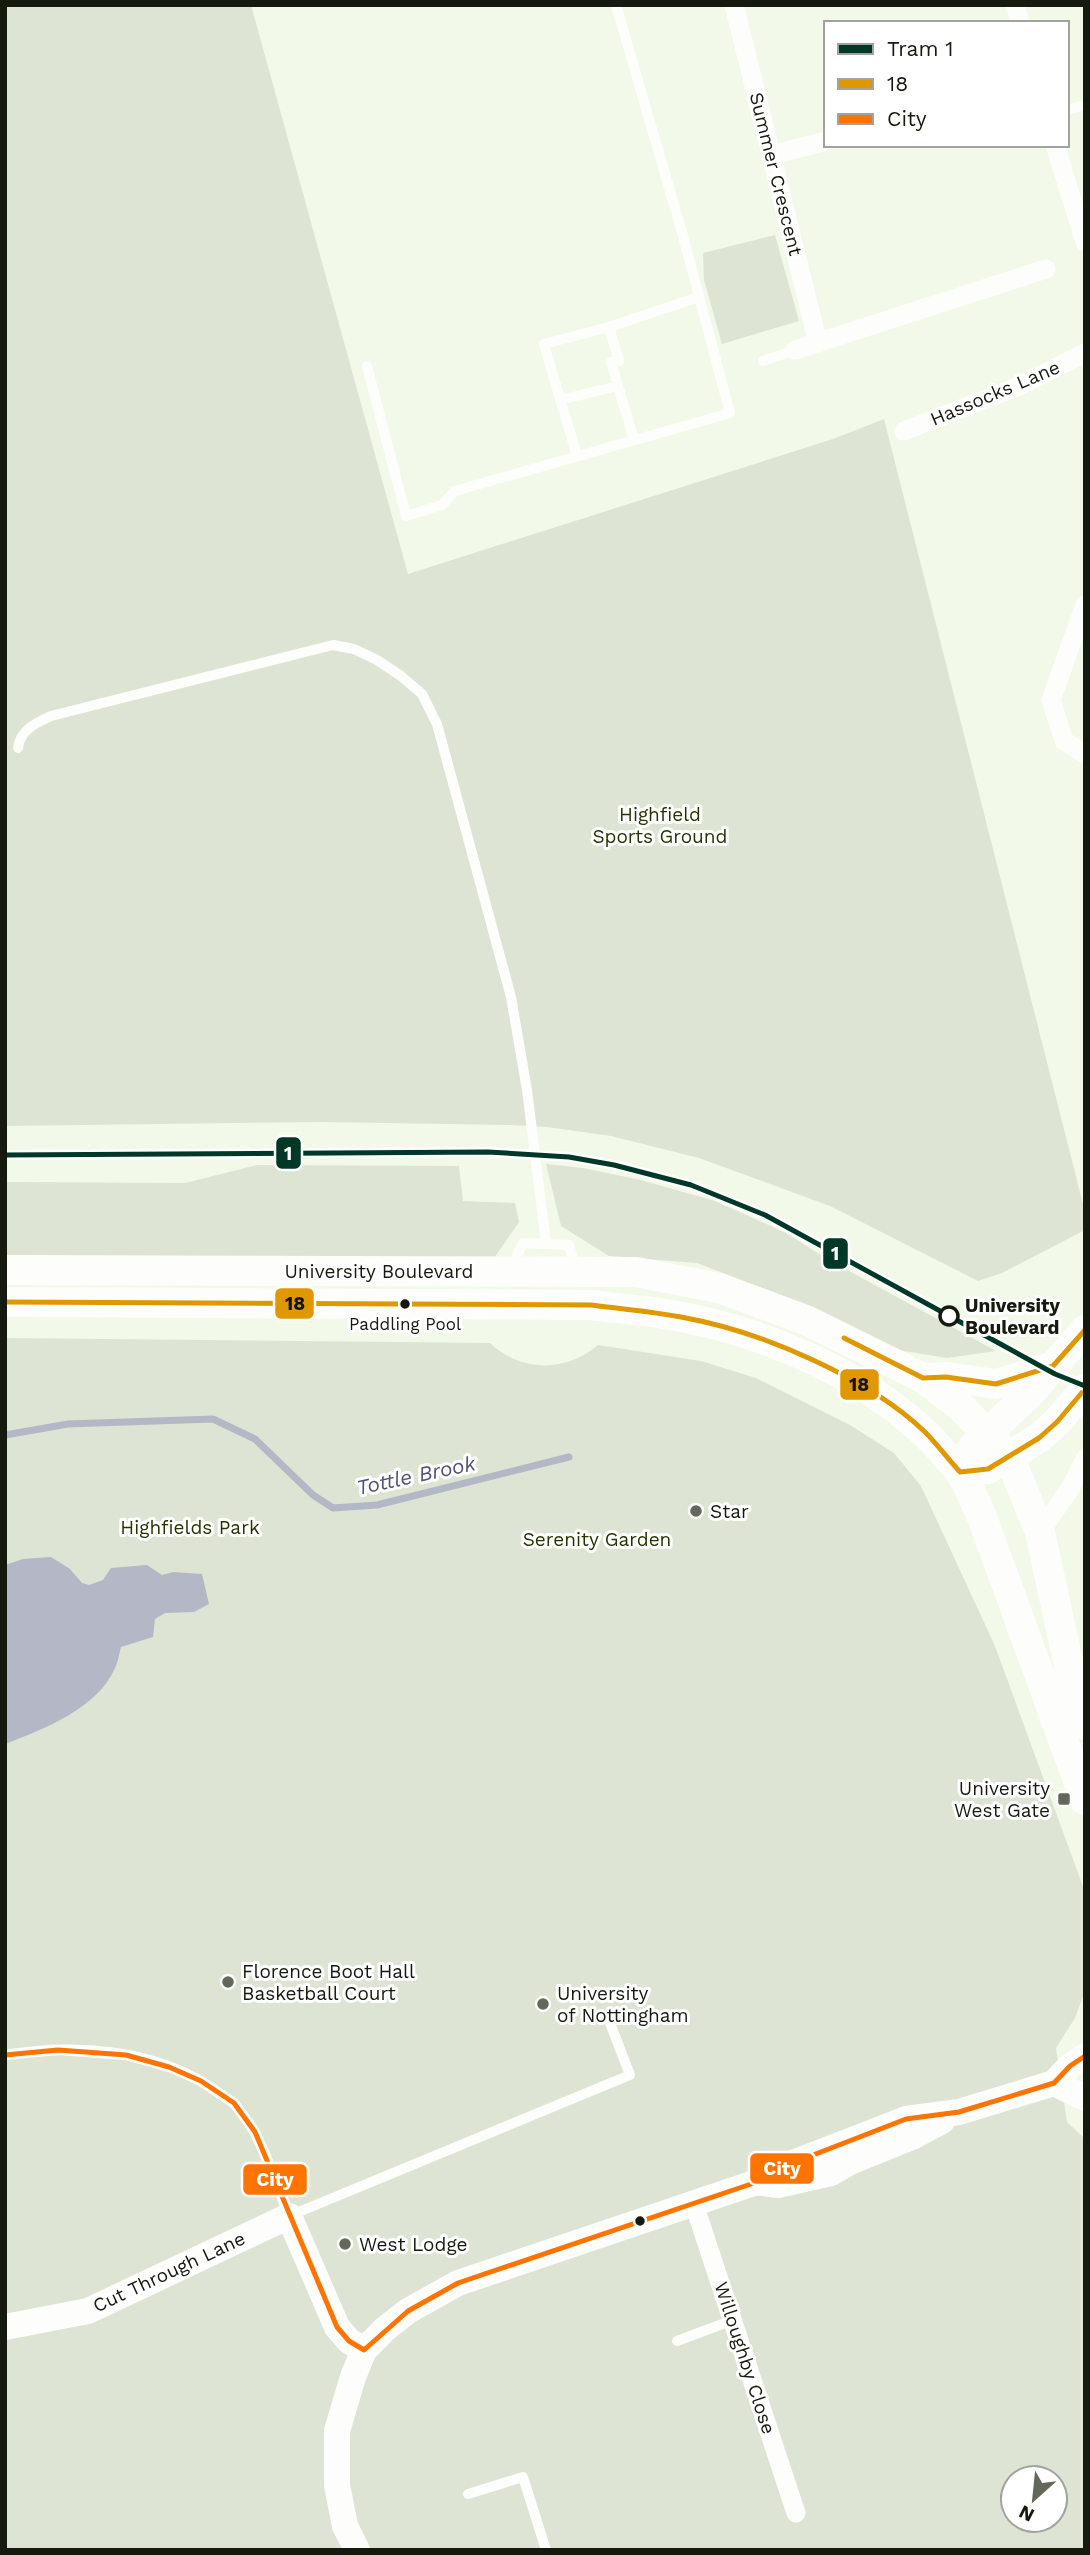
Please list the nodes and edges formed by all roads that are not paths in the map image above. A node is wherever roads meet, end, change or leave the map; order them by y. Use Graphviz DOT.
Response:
graph roads {
  1 [pos="616,5"];
  2 [pos="734,5"];
  3 [pos="824,142"];
  4 [pos="1056,147"];
  5 [pos="772,155"];
  6 [pos="1085,242"];
  7 [pos="1046,269"];
  8 [pos="699,297"];
  9 [pos="609,327"];
  10 [pos="818,343"];
  11 [pos="795,350"];
  12 [pos="1085,353"];
  13 [pos="763,361"];
  14 [pos="367,366"];
  15 [pos="618,386"];
  16 [pos="560,400"];
  17 [pos="904,431"];
  18 [pos="634,440"];
  19 [pos="577,456"];
  20 [pos="1085,606"];
  21 [pos="5,742"];
  22 [pos="1085,754"];
  23 [pos="546,1243"];
  24 [pos="573,1258"];
  25 [pos="5,1270"];
  26 [pos="509,1272"];
  27 [pos="5,1302"];
  28 [pos="1085,1330"];
  29 [pos="1053,1366"];
  30 [pos="923,1378"];
  31 [pos="1085,1389"];
  32 [pos="987,1434"];
  33 [pos="1009,1457"];
  34 [pos="1085,1459"];
  35 [pos="960,1472"];
  36 [pos="1040,1532"];
  37 [pos="1085,1726"];
  38 [pos="1085,1800"];
  39 [pos="607,2015"];
  40 [pos="5,2055"];
  41 [pos="1085,2056"];
  42 [pos="1054,2083"];
  43 [pos="1085,2098"];
  44 [pos="959,2112"];
  45 [pos="767,2183"];
  46 [pos="694,2204"];
  47 [pos="289,2216"];
  48 [pos="733,2320"];
  49 [pos="5,2327"];
  50 [pos="677,2341"];
  51 [pos="364,2350"];
  52 [pos="468,2494"];
  53 [pos="796,2514"];
  54 [pos="357,2550"];
  55 [pos="546,2550"];
  1 -- 8 [label="lane"];
  2 -- 5 [label="street, Summer Crescent"];
  3 -- 5 [label="street"];
  4 -- 6 [label="street"];
  5 -- 10 [label="street, Summer Crescent"];
  7 -- 10 [label="street"];
  8 -- 9 [label="lane"];
  8 -- 18 [label="lane"];
  9 -- 15 [label="lane"];
  9 -- 16 [label="lane"];
  10 -- 11 [label="street"];
  11 -- 13 [label="lane"];
  12 -- 17 [label="street, Hassocks Lane"];
  14 -- 19 [label="lane"];
  15 -- 16 [label="lane"];
  15 -- 18 [label="lane"];
  16 -- 19 [label="lane"];
  18 -- 19 [label="lane"];
  20 -- 22 [label="street"];
  21 -- 23 [label="lane"];
  23 -- 24 [label="lane"];
  23 -- 26 [label="lane"];
  24 -- 26 [label="main road, University Boulevard"];
  24 -- 30 [label="main road, University Boulevard"];
  25 -- 26 [label="main road, University Boulevard"];
  27 -- 35 [label="main road, University Boulevard"];
  28 -- 29 [label="main road"];
  29 -- 30 [label="main road"];
  29 -- 32 [label="main road"];
  30 -- 32 [label="main road, University Boulevard"];
  31 -- 33 [label="main road"];
  32 -- 33 [label="main road, University Boulevard"];
  32 -- 35 [label="main road"];
  33 -- 35 [label="main road"];
  33 -- 36 [label="main road, University Boulevard"];
  34 -- 36 [label="street"];
  35 -- 38 [label="main road, University Boulevard"];
  36 -- 37 [label="main road, University Boulevard"];
  39 -- 47 [label="lane"];
  40 -- 47 [label="lane"];
  41 -- 42 [label="street"];
  42 -- 43 [label="street"];
  42 -- 44 [label="street"];
  44 -- 45 [label="street"];
  44 -- 45 [label="street"];
  45 -- 46 [label="street"];
  46 -- 48 [label="street, Willoughby Close"];
  46 -- 51 [label="street"];
  47 -- 49 [label="street, Cut Through Lane"];
  47 -- 51 [label="street"];
  48 -- 50 [label="lane"];
  48 -- 53 [label="street, Willoughby Close"];
  51 -- 54 [label="street"];
  52 -- 55 [label="lane"];
}
